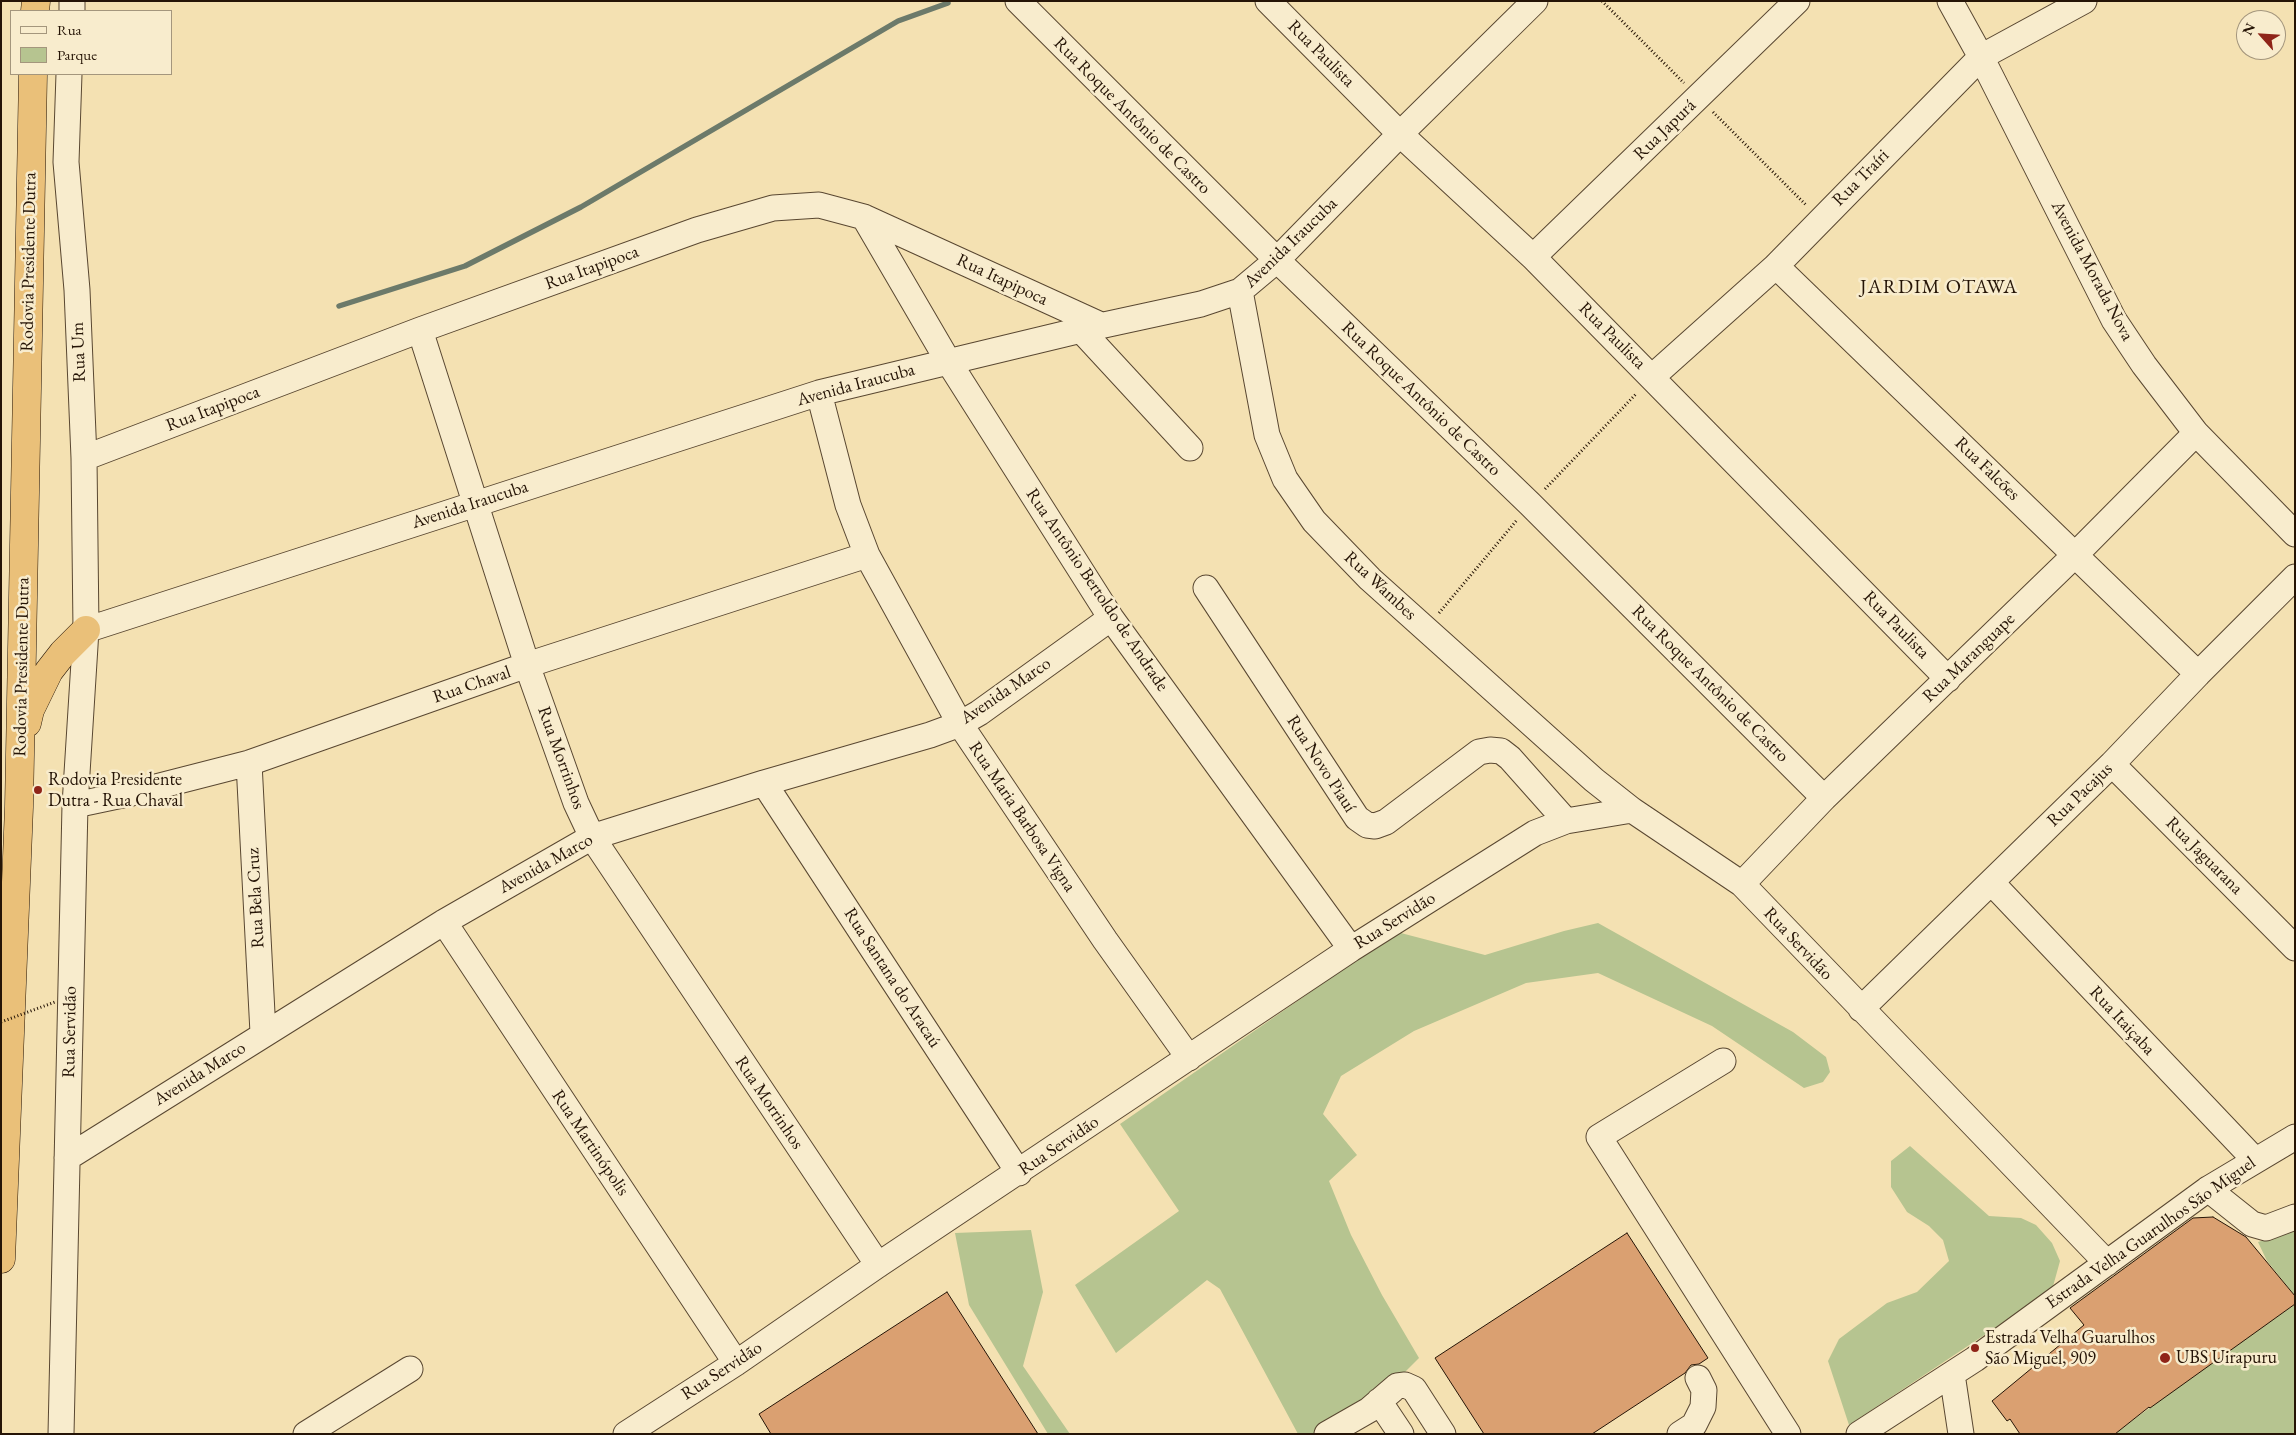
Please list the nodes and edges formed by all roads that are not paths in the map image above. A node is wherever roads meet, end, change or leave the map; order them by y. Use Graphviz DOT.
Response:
graph roads {
  1 [pos="1018,1"];
  2 [pos="1534,1"];
  3 [pos="1797,1"];
  4 [pos="1950,1"];
  5 [pos="2084,1"];
  6 [pos="1278,5"];
  7 [pos="1981,57"];
  8 [pos="33,75"];
  9 [pos="69,75"];
  10 [pos="1400,134"];
  11 [pos="864,217"];
  12 [pos="1533,257"];
  13 [pos="1277,260"];
  14 [pos="1776,266"];
  15 [pos="1240,291"];
  16 [pos="1091,327"];
  17 [pos="420,330"];
  18 [pos="948,361"];
  19 [pos="1652,377"];
  20 [pos="819,393"];
  21 [pos="2196,433"];
  22 [pos="1190,448"];
  23 [pos="84,458"];
  24 [pos="477,503"];
  25 [pos="2295,534"];
  26 [pos="2076,554"];
  27 [pos="867,555"];
  28 [pos="2295,577"];
  29 [pos="1206,588"];
  30 [pos="1111,618"];
  31 [pos="86,630"];
  32 [pos="527,665"];
  33 [pos="2198,674"];
  34 [pos="1948,678"];
  35 [pos="960,724"];
  36 [pos="20,756"];
  37 [pos="249,764"];
  38 [pos="2112,764"];
  39 [pos="764,783"];
  40 [pos="1824,798"];
  41 [pos="75,805"];
  42 [pos="1632,810"];
  43 [pos="1566,821"];
  44 [pos="592,837"];
  45 [pos="1991,882"];
  46 [pos="1742,884"];
  47 [pos="444,922"];
  48 [pos="2295,948"];
  49 [pos="1351,949"];
  50 [pos="1861,1009"];
  51 [pos="264,1033"];
  52 [pos="1189,1058"];
  53 [pos="1723,1061"];
  54 [pos="2295,1137"];
  55 [pos="67,1158"];
  56 [pos="2254,1159"];
  57 [pos="1019,1173"];
  58 [pos="2208,1189"];
  59 [pos="2295,1218"];
  60 [pos="1,1259"];
  61 [pos="2107,1263"];
  62 [pos="878,1265"];
  63 [pos="736,1363"];
  64 [pos="410,1369"];
  65 [pos="1952,1374"];
  66 [pos="1698,1378"];
  67 [pos="1379,1401"];
  68 [pos="1354,1428"];
  69 [pos="1691,1431"];
  70 [pos="61,1434"];
  71 [pos="306,1434"];
  72 [pos="626,1434"];
  73 [pos="1327,1434"];
  74 [pos="1401,1434"];
  75 [pos="1443,1434"];
  76 [pos="1788,1434"];
  77 [pos="1859,1434"];
  78 [pos="1961,1434"];
  1 -- 13 [label="street, Rua Roque Antônio de Castro"];
  2 -- 10 [label="street, Avenida Iraucuba"];
  3 -- 12 [label="street, Rua Japurá"];
  4 -- 7 [label="street, Avenida Morada Nova"];
  5 -- 7 [label="street, Rua Traíri"];
  6 -- 10 [label="street, Rua Paulista"];
  7 -- 14 [label="street, Rua Traíri"];
  7 -- 21 [label="street, Avenida Morada Nova"];
  8 -- 36 [label="highway, Rodovia Presidente Dutra"];
  9 -- 23 [label="street, Rua Um"];
  10 -- 12 [label="street, Rua Paulista"];
  10 -- 13 [label="street, Avenida Iraucuba"];
  11 -- 16 [label="street, Rua Itapipoca"];
  11 -- 17 [label="street, Rua Itapipoca"];
  11 -- 18 [label="street, Rua Antônio Bertoldo de Andrade"];
  12 -- 19 [label="street, Rua Paulista"];
  13 -- 15 [label="street, Avenida Iraucuba"];
  13 -- 40 [label="street, Rua Roque Antônio de Castro"];
  14 -- 19 [label="street, Rua Traíri"];
  14 -- 26 [label="street, Rua Falcões"];
  15 -- 16 [label="street, Avenida Iraucuba"];
  15 -- 42 [label="street, Rua Wambes"];
  16 -- 18 [label="street, Avenida Iraucuba"];
  16 -- 22 [label="street"];
  17 -- 23 [label="street, Rua Itapipoca"];
  17 -- 24 [label="street, Rua Morrinhos"];
  18 -- 20 [label="street, Avenida Iraucuba"];
  18 -- 30 [label="street, Rua Antônio Bertoldo de Andrade"];
  19 -- 34 [label="street, Rua Paulista"];
  20 -- 24 [label="street, Avenida Iraucuba"];
  20 -- 27 [label="street, Rua Maria Barbosa Vigna"];
  21 -- 25 [label="street, Avenida Morada Nova"];
  21 -- 26 [label="street, Rua Maranguape"];
  23 -- 31 [label="street, Rua Um"];
  24 -- 31 [label="street, Avenida Iraucuba"];
  24 -- 32 [label="street, Rua Morrinhos"];
  26 -- 33 [label="street, Rua Falcões"];
  26 -- 34 [label="street, Rua Maranguape"];
  27 -- 32 [label="street, Rua Chaval"];
  27 -- 35 [label="street, Rua Maria Barbosa Vigna"];
  28 -- 33 [label="street, Rua Pacajus"];
  29 -- 43 [label="street, Rua Novo Piauí"];
  30 -- 35 [label="street, Avenida Marco"];
  30 -- 49 [label="street, Rua Antônio Bertoldo de Andrade"];
  31 -- 36 [label="highway"];
  31 -- 41 [label="street, Rua Servidão"];
  32 -- 37 [label="street, Rua Chaval"];
  32 -- 44 [label="street, Rua Morrinhos"];
  33 -- 38 [label="street, Rua Pacajus"];
  34 -- 40 [label="street, Rua Maranguape"];
  35 -- 39 [label="street, Avenida Marco"];
  35 -- 52 [label="street, Rua Maria Barbosa Vigna"];
  36 -- 60 [label="highway, Rodovia Presidente Dutra"];
  37 -- 41 [label="street, Rua Chaval"];
  37 -- 51 [label="street, Rua Bela Cruz"];
  38 -- 45 [label="street, Rua Pacajus"];
  38 -- 48 [label="street, Rua Jaguarana"];
  39 -- 44 [label="street, Avenida Marco"];
  39 -- 57 [label="street, Rua Santana do Aracaú"];
  40 -- 46 [label="street, Rua Maranguape"];
  41 -- 55 [label="street, Rua Servidão"];
  42 -- 43 [label="street, Rua Servidão"];
  42 -- 46 [label="street, Rua Servidão"];
  43 -- 49 [label="street, Rua Servidão"];
  44 -- 47 [label="street, Avenida Marco"];
  44 -- 62 [label="street, Rua Morrinhos"];
  45 -- 50 [label="street, Rua Pacajus"];
  45 -- 56 [label="street, Rua Itaiçaba"];
  46 -- 50 [label="street, Rua Servidão"];
  47 -- 51 [label="street, Avenida Marco"];
  47 -- 63 [label="street, Rua Martinópolis"];
  49 -- 52 [label="street, Rua Servidão"];
  50 -- 61 [label="street, Rua Servidão"];
  51 -- 55 [label="street, Avenida Marco"];
  52 -- 57 [label="street, Rua Servidão"];
  53 -- 76 [label="street"];
  54 -- 56 [label="street, Estrada Velha Guarulhos São Miguel"];
  55 -- 70 [label="street, Rua Servidão"];
  56 -- 58 [label="street, Estrada Velha Guarulhos São Miguel"];
  57 -- 62 [label="street, Rua Servidão"];
  58 -- 59 [label="street"];
  58 -- 61 [label="street, Estrada Velha Guarulhos São Miguel"];
  61 -- 65 [label="street, Estrada Velha Guarulhos São Miguel"];
  62 -- 63 [label="street, Rua Servidão"];
  63 -- 72 [label="street, Rua Servidão"];
  64 -- 71 [label="street"];
  65 -- 77 [label="street, Estrada Velha Guarulhos São Miguel"];
  65 -- 78 [label="street"];
  66 -- 69 [label="street"];
  67 -- 68 [label="street"];
  67 -- 74 [label="street"];
  67 -- 75 [label="street"];
  68 -- 73 [label="street"];
}
